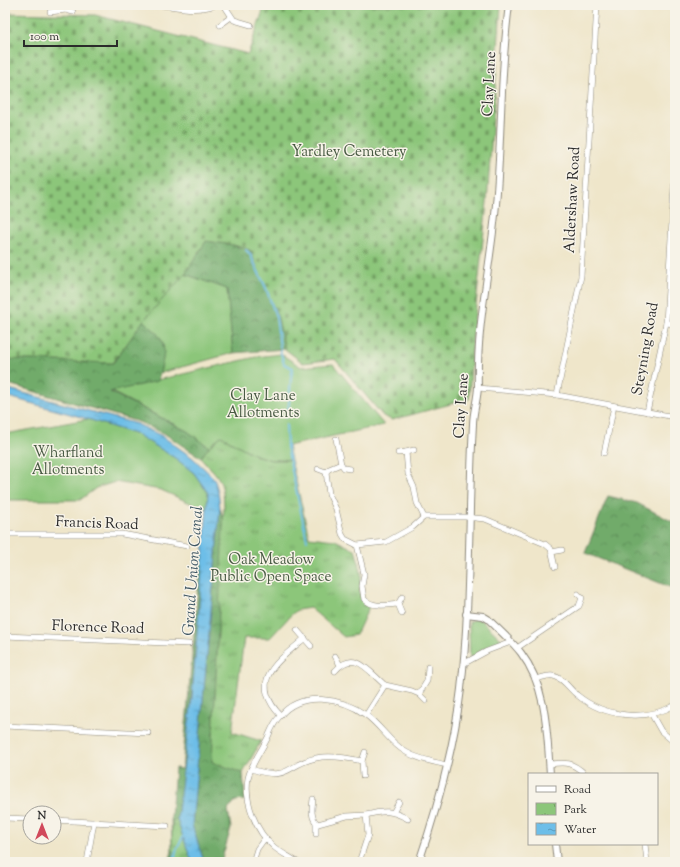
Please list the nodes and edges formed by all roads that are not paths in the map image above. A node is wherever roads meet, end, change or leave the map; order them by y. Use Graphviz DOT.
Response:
graph roads {
  1 [pos="161,5"];
  2 [pos="215,5"];
  3 [pos="224,5"];
  4 [pos="509,5"];
  5 [pos="597,5"];
  6 [pos="66,8"];
  7 [pos="50,12"];
  8 [pos="73,12"];
  9 [pos="231,17"];
  10 [pos="220,25"];
  11 [pos="251,25"];
  12 [pos="675,170"];
  13 [pos="666,323"];
  14 [pos="675,324"];
  15 [pos="478,388"];
  16 [pos="557,395"];
  17 [pos="614,406"];
  18 [pos="647,412"];
  19 [pos="675,417"];
  20 [pos="336,439"];
  21 [pos="414,450"];
  22 [pos="406,452"];
  23 [pos="398,453"];
  24 [pos="604,453"];
  25 [pos="341,464"];
  26 [pos="318,469"];
  27 [pos="350,469"];
  28 [pos="326,472"];
  29 [pos="470,517"];
  30 [pos="424,518"];
  31 [pos="5,534"];
  32 [pos="357,545"];
  33 [pos="187,546"];
  34 [pos="562,550"];
  35 [pos="552,552"];
  36 [pos="555,567"];
  37 [pos="578,594"];
  38 [pos="402,598"];
  39 [pos="398,604"];
  40 [pos="402,614"];
  41 [pos="466,614"];
  42 [pos="297,630"];
  43 [pos="5,636"];
  44 [pos="305,638"];
  45 [pos="510,642"];
  46 [pos="190,644"];
  47 [pos="312,646"];
  48 [pos="516,648"];
  49 [pos="335,656"];
  50 [pos="463,664"];
  51 [pos="340,665"];
  52 [pos="428,667"];
  53 [pos="335,671"];
  54 [pos="535,679"];
  55 [pos="386,685"];
  56 [pos="418,694"];
  57 [pos="426,702"];
  58 [pos="675,704"];
  59 [pos="280,715"];
  60 [pos="366,715"];
  61 [pos="652,715"];
  62 [pos="5,726"];
  63 [pos="148,733"];
  64 [pos="675,743"];
  65 [pos="365,752"];
  66 [pos="362,761"];
  67 [pos="550,764"];
  68 [pos="447,765"];
  69 [pos="251,769"];
  70 [pos="550,773"];
  71 [pos="584,773"];
  72 [pos="363,776"];
  73 [pos="313,799"];
  74 [pos="399,802"];
  75 [pos="394,811"];
  76 [pos="366,814"];
  77 [pos="5,818"];
  78 [pos="22,819"];
  79 [pos="408,819"];
  80 [pos="62,820"];
  81 [pos="94,822"];
  82 [pos="316,823"];
  83 [pos="167,826"];
  84 [pos="316,834"];
  85 [pos="265,838"];
  86 [pos="555,845"];
  87 [pos="645,845"];
  88 [pos="87,862"];
  89 [pos="253,862"];
  90 [pos="297,862"];
  91 [pos="359,862"];
  92 [pos="419,862"];
  93 [pos="557,862"];
  94 [pos="647,862"];
  1 -- 2 [label="street"];
  3 -- 9 [label="street"];
  4 -- 15 [label="street, Clay Lane"];
  5 -- 16 [label="street, Aldershaw Road"];
  6 -- 7 [label="street"];
  6 -- 8 [label="street"];
  9 -- 10 [label="street"];
  9 -- 11 [label="street"];
  12 -- 13 [label="street, Steyning Road"];
  13 -- 14 [label="street"];
  13 -- 18 [label="street, Steyning Road"];
  15 -- 16 [label="street"];
  15 -- 29 [label="street, Clay Lane"];
  16 -- 17 [label="street"];
  17 -- 18 [label="street"];
  17 -- 24 [label="street"];
  18 -- 19 [label="street"];
  20 -- 25 [label="street"];
  21 -- 22 [label="street"];
  22 -- 23 [label="street"];
  22 -- 30 [label="street"];
  25 -- 27 [label="street"];
  25 -- 28 [label="street"];
  26 -- 28 [label="street"];
  28 -- 32 [label="street"];
  29 -- 30 [label="street"];
  29 -- 35 [label="street"];
  29 -- 41 [label="street, Clay Lane"];
  30 -- 32 [label="street"];
  31 -- 33 [label="street, Francis Road"];
  32 -- 39 [label="street"];
  34 -- 35 [label="street"];
  35 -- 36 [label="street"];
  37 -- 48 [label="street"];
  38 -- 39 [label="street"];
  39 -- 40 [label="street"];
  41 -- 45 [label="street"];
  41 -- 50 [label="street, Clay Lane"];
  42 -- 44 [label="street"];
  43 -- 46 [label="street, Florence Road"];
  44 -- 47 [label="street"];
  44 -- 59 [label="street"];
  45 -- 48 [label="street"];
  45 -- 50 [label="street"];
  48 -- 54 [label="street"];
  49 -- 51 [label="street"];
  50 -- 68 [label="street, Clay Lane"];
  51 -- 53 [label="street"];
  51 -- 55 [label="street"];
  52 -- 56 [label="street"];
  54 -- 61 [label="street"];
  54 -- 67 [label="street"];
  55 -- 56 [label="street"];
  55 -- 60 [label="street"];
  56 -- 57 [label="street"];
  58 -- 61 [label="street"];
  59 -- 60 [label="street"];
  59 -- 69 [label="street"];
  60 -- 68 [label="street"];
  61 -- 64 [label="street"];
  62 -- 63 [label="street"];
  65 -- 66 [label="street"];
  66 -- 69 [label="street"];
  66 -- 72 [label="street"];
  67 -- 70 [label="street"];
  67 -- 71 [label="street"];
  68 -- 92 [label="street, Clay Lane"];
  69 -- 85 [label="street"];
  73 -- 82 [label="street"];
  74 -- 75 [label="street"];
  75 -- 76 [label="street"];
  75 -- 79 [label="street"];
  76 -- 82 [label="street"];
  76 -- 91 [label="street"];
  77 -- 78 [label="street"];
  80 -- 81 [label="street"];
  81 -- 83 [label="street"];
  81 -- 88 [label="street"];
  82 -- 84 [label="street"];
  85 -- 89 [label="street"];
  85 -- 90 [label="street"];
  86 -- 93 [label="street"];
  87 -- 94 [label="street"];
}
